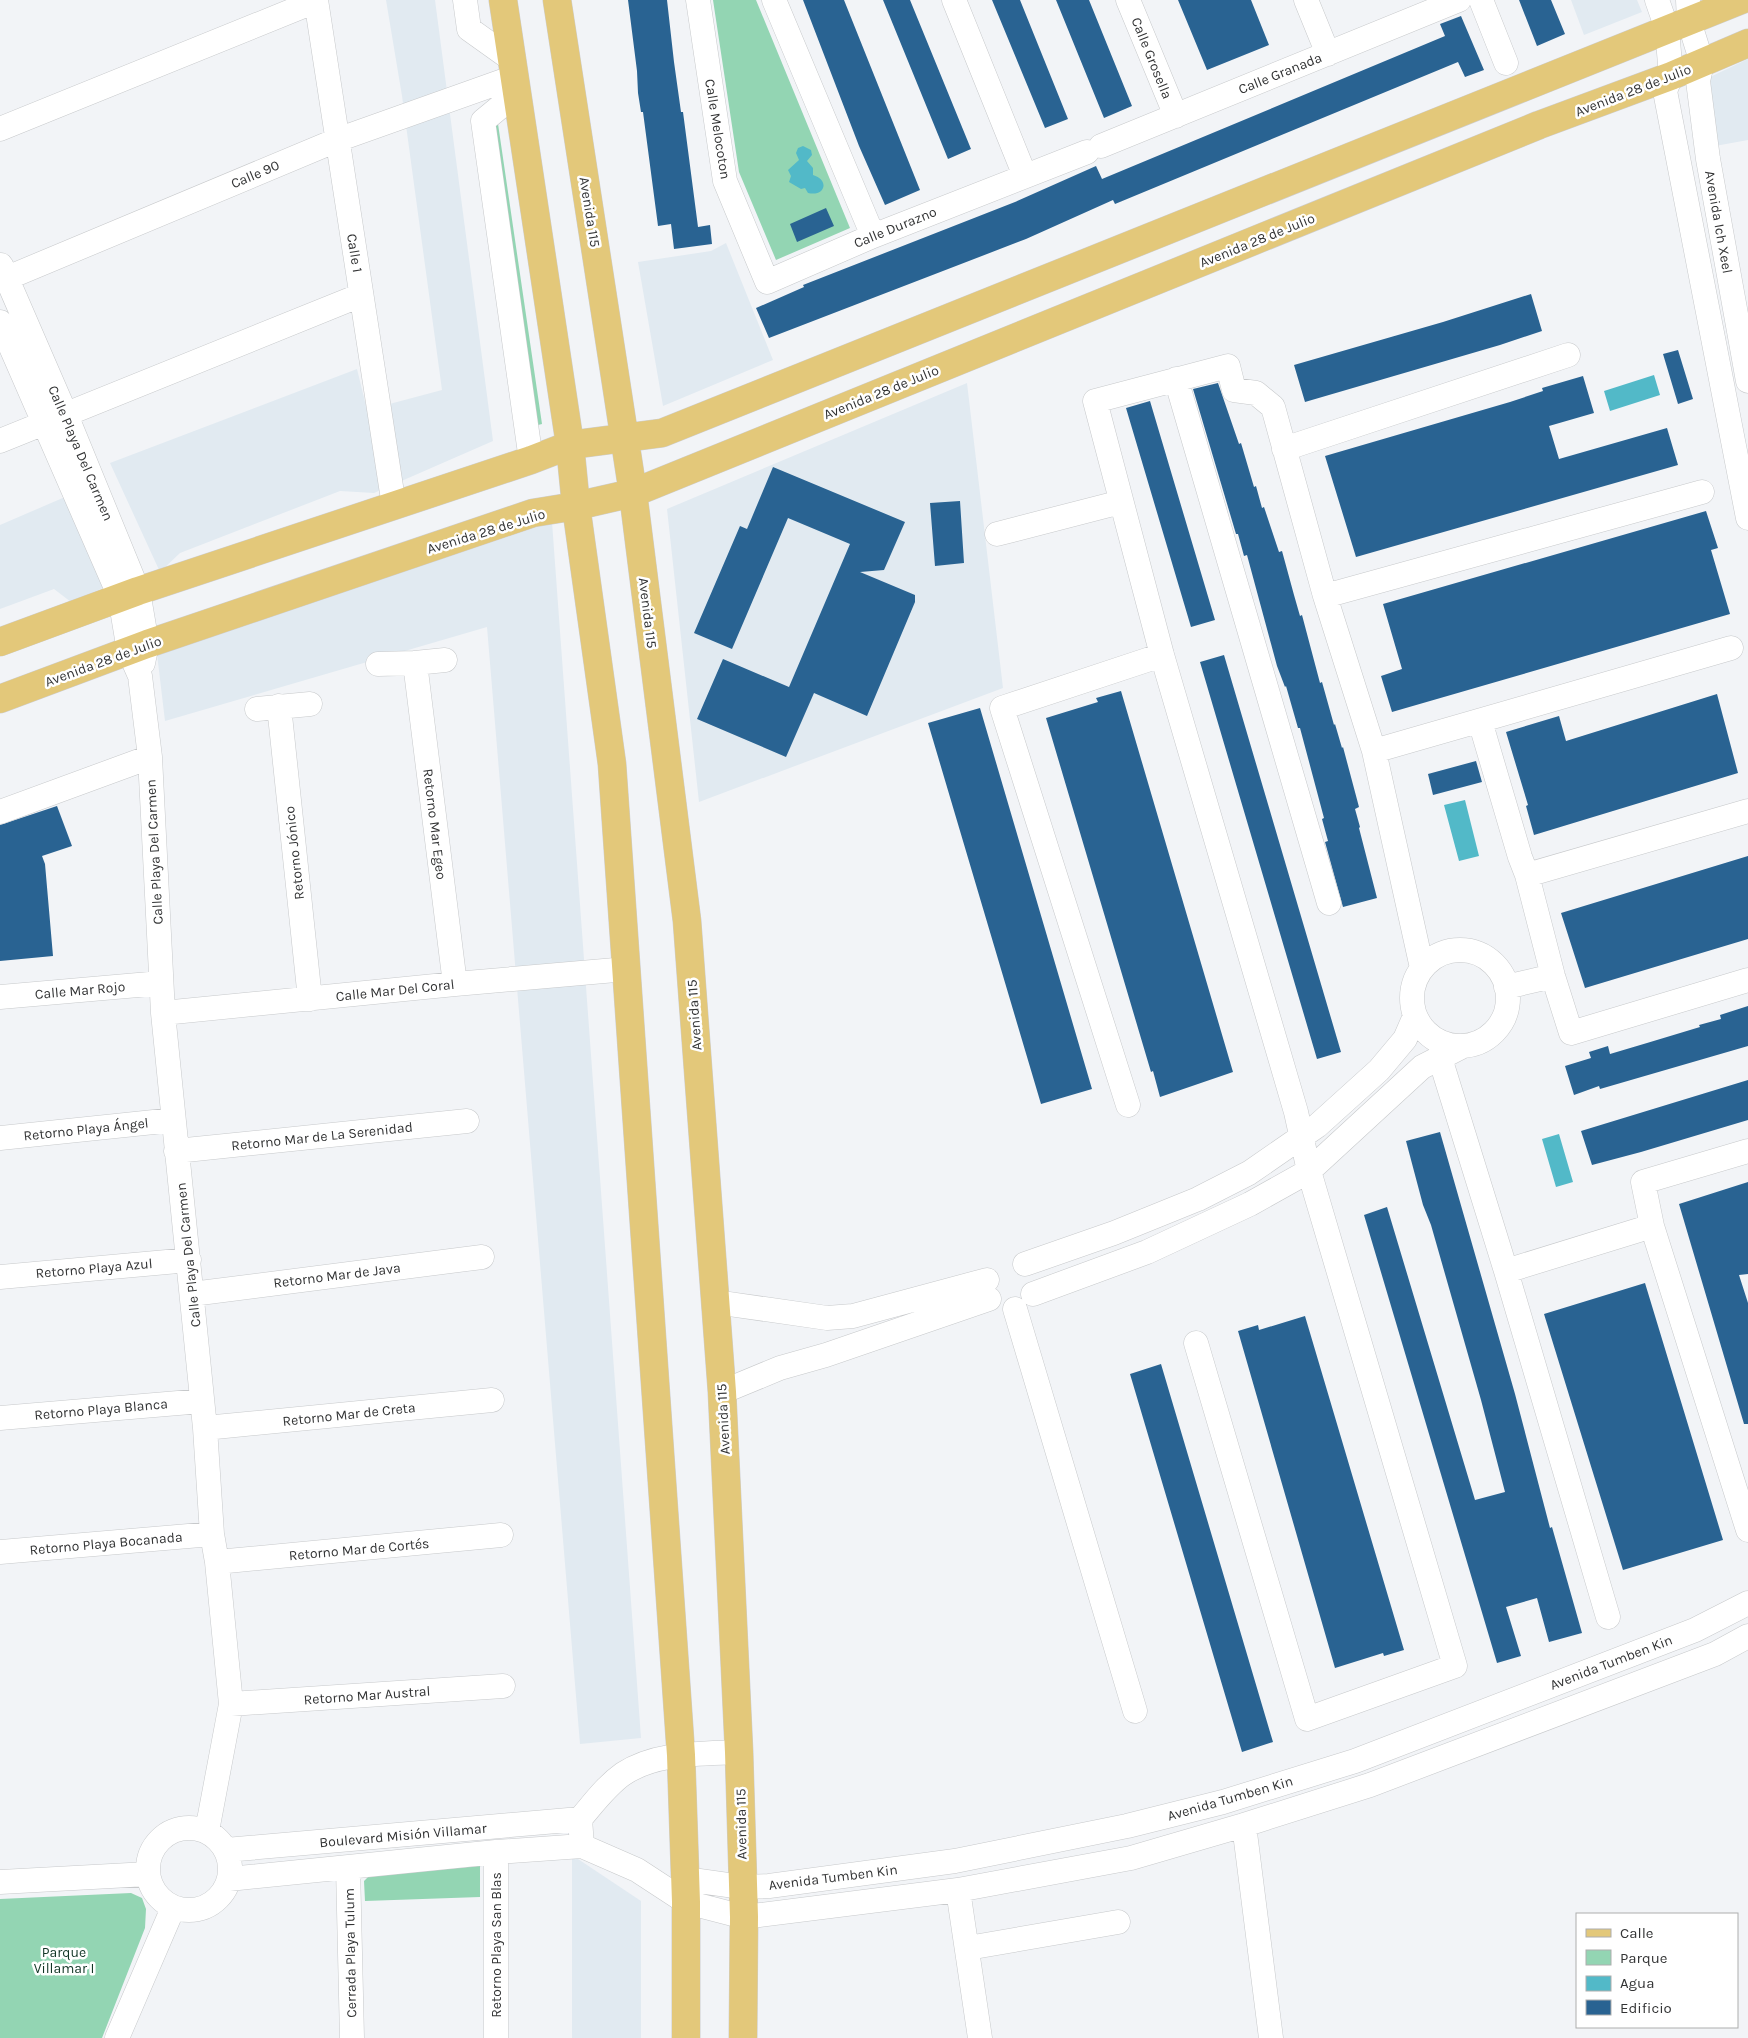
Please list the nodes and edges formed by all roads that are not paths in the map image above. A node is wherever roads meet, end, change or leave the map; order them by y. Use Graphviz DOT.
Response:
graph roads {
  1 [pos="316,0"];
  2 [pos="465,0"];
  3 [pos="503,0"];
  4 [pos="557,0"];
  5 [pos="698,0"];
  6 [pos="774,0"];
  7 [pos="954,0"];
  8 [pos="1128,0"];
  9 [pos="1306,0"];
  10 [pos="1459,0"];
  11 [pos="1480,0"];
  12 [pos="1657,0"];
  13 [pos="1742,0"];
  14 [pos="1682,17"];
  15 [pos="1748,43"];
  16 [pos="1328,54"];
  17 [pos="1506,63"];
  18 [pos="1702,63"];
  19 [pos="514,76"];
  20 [pos="1668,84"];
  21 [pos="1176,116"];
  22 [pos="0,129"];
  23 [pos="337,140"];
  24 [pos="1094,149"];
  25 [pos="1025,176"];
  26 [pos="873,236"];
  27 [pos="2,274"];
  28 [pos="767,282"];
  29 [pos="361,295"];
  30 [pos="0,322"];
  31 [pos="1568,355"];
  32 [pos="1176,379"];
  33 [pos="1748,381"];
  34 [pos="66,415"];
  35 [pos="44,423"];
  36 [pos="625,438"];
  37 [pos="0,441"];
  38 [pos="570,444"];
  39 [pos="1284,449"];
  40 [pos="531,460"];
  41 [pos="1702,492"];
  42 [pos="633,493"];
  43 [pos="1121,502"];
  44 [pos="394,506"];
  45 [pos="576,506"];
  46 [pos="1748,518"];
  47 [pos="997,534"];
  48 [pos="129,594"];
  49 [pos="1325,596"];
  50 [pos="0,642"];
  51 [pos="138,647"];
  52 [pos="1732,648"];
  53 [pos="1162,655"];
  54 [pos="445,660"];
  55 [pos="415,663"];
  56 [pos="378,664"];
  57 [pos="0,699"];
  58 [pos="310,704"];
  59 [pos="1480,721"];
  60 [pos="1374,751"];
  61 [pos="150,757"];
  62 [pos="1748,811"];
  63 [pos="0,812"];
  64 [pos="1527,875"];
  65 [pos="1329,903"];
  66 [pos="1422,968"];
  67 [pos="627,969"];
  68 [pos="1553,976"];
  69 [pos="1748,980"];
  70 [pos="161,983"];
  71 [pos="455,984"];
  72 [pos="1506,987"];
  73 [pos="0,997"];
  74 [pos="310,999"];
  75 [pos="163,1013"];
  76 [pos="1415,1016"];
  77 [pos="1463,1046"];
  78 [pos="1440,1058"];
  79 [pos="1128,1105"];
  80 [pos="173,1120"];
  81 [pos="467,1121"];
  82 [pos="0,1138"];
  83 [pos="1302,1138"];
  84 [pos="176,1151"];
  85 [pos="1748,1151"];
  86 [pos="1309,1171"];
  87 [pos="1652,1226"];
  88 [pos="482,1257"];
  89 [pos="189,1260"];
  90 [pos="1024,1264"];
  91 [pos="1506,1271"];
  92 [pos="0,1277"];
  93 [pos="988,1289"];
  94 [pos="192,1294"];
  95 [pos="1033,1294"];
  96 [pos="715,1302"];
  97 [pos="1015,1309"];
  98 [pos="1196,1342"];
  99 [pos="722,1392"];
  100 [pos="492,1400"];
  101 [pos="202,1401"];
  102 [pos="0,1418"];
  103 [pos="206,1428"];
  104 [pos="1748,1530"];
  105 [pos="212,1534"];
  106 [pos="501,1535"];
  107 [pos="0,1552"];
  108 [pos="217,1562"];
  109 [pos="1748,1603"];
  110 [pos="1608,1617"];
  111 [pos="1748,1636"];
  112 [pos="502,1686"];
  113 [pos="231,1704"];
  114 [pos="1135,1712"];
  115 [pos="739,1752"];
  116 [pos="681,1756"];
  117 [pos="580,1819"];
  118 [pos="1244,1824"];
  119 [pos="207,1831"];
  120 [pos="582,1846"];
  121 [pos="226,1850"];
  122 [pos="496,1852"];
  123 [pos="348,1867"];
  124 [pos="148,1874"];
  125 [pos="229,1879"];
  126 [pos="0,1882"];
  127 [pos="742,1887"];
  128 [pos="686,1890"];
  129 [pos="958,1890"];
  130 [pos="173,1908"];
  131 [pos="744,1917"];
  132 [pos="1118,1922"];
  133 [pos="968,1948"];
  134 [pos="118,2038"];
  135 [pos="352,2038"];
  136 [pos="496,2038"];
  137 [pos="686,2038"];
  138 [pos="743,2038"];
  139 [pos="980,2038"];
  140 [pos="1271,2038"];
  1 -- 22 [label="street"];
  1 -- 23 [label="street, Calle 1"];
  2 -- 19 [label="street"];
  3 -- 19 [label="main road"];
  4 -- 36 [label="main road, Avenida 115"];
  5 -- 28 [label="street, Calle Melocoton"];
  6 -- 26 [label="street"];
  7 -- 25 [label="street"];
  8 -- 21 [label="street, Calle Grosella"];
  9 -- 16 [label="street"];
  10 -- 16 [label="street, Calle Granada"];
  11 -- 17 [label="street"];
  12 -- 14 [label="street"];
  13 -- 14 [label="main road"];
  14 -- 18 [label="street"];
  14 -- 20 [label="street"];
  14 -- 36 [label="main road"];
  15 -- 18 [label="main road, Avenida 28 de Julio"];
  16 -- 21 [label="street, Calle Granada"];
  18 -- 20 [label="main road, Avenida 28 de Julio"];
  18 -- 33 [label="street, Avenida Ich Xeel"];
  19 -- 23 [label="street, Calle 90"];
  19 -- 38 [label="main road"];
  19 -- 40 [label="street"];
  20 -- 42 [label="main road, Avenida 28 de Julio"];
  20 -- 46 [label="street"];
  21 -- 24 [label="street, Calle Granada"];
  23 -- 27 [label="street, Calle 90"];
  23 -- 29 [label="street, Calle 1"];
  24 -- 25 [label="street, Calle Durazno"];
  25 -- 26 [label="street, Calle Durazno"];
  26 -- 28 [label="street, Calle Durazno"];
  27 -- 34 [label="street, Calle Playa Del Carmen"];
  29 -- 34 [label="street"];
  29 -- 44 [label="street, Calle 1"];
  30 -- 35 [label="street, Calle Playa Del Carmen"];
  31 -- 39 [label="street"];
  32 -- 39 [label="street"];
  32 -- 43 [label="street"];
  32 -- 65 [label="street"];
  34 -- 35 [label="street"];
  34 -- 48 [label="street, Calle Playa Del Carmen"];
  35 -- 37 [label="street"];
  35 -- 48 [label="street, Calle Playa Del Carmen"];
  36 -- 38 [label="main road"];
  36 -- 42 [label="main road, Avenida 115"];
  38 -- 40 [label="main road"];
  38 -- 45 [label="main road"];
  39 -- 49 [label="street"];
  40 -- 44 [label="main road"];
  41 -- 49 [label="street"];
  42 -- 45 [label="main road, Avenida 28 de Julio"];
  42 -- 96 [label="main road, Avenida 115"];
  43 -- 47 [label="street"];
  43 -- 53 [label="street"];
  44 -- 48 [label="main road"];
  45 -- 51 [label="main road, Avenida 28 de Julio"];
  45 -- 67 [label="main road"];
  48 -- 50 [label="main road"];
  48 -- 51 [label="street, Calle Playa Del Carmen"];
  49 -- 60 [label="street"];
  51 -- 57 [label="main road, Avenida 28 de Julio"];
  51 -- 61 [label="street, Calle Playa Del Carmen"];
  52 -- 59 [label="street"];
  53 -- 79 [label="street"];
  53 -- 83 [label="street"];
  54 -- 55 [label="street"];
  55 -- 56 [label="street"];
  55 -- 71 [label="street, Retorno Mar Egeo"];
  58 -- 74 [label="street, Retorno Jónico"];
  59 -- 60 [label="street"];
  59 -- 64 [label="street"];
  60 -- 66 [label="street"];
  61 -- 63 [label="street"];
  61 -- 70 [label="street, Calle Playa Del Carmen"];
  62 -- 64 [label="street"];
  64 -- 68 [label="street"];
  66 -- 72 [label="street"];
  66 -- 76 [label="street"];
  67 -- 71 [label="street, Calle Mar Del Coral"];
  67 -- 116 [label="main road"];
  68 -- 69 [label="street"];
  68 -- 72 [label="street"];
  70 -- 73 [label="street, Calle Mar Rojo"];
  70 -- 75 [label="street, Calle Playa Del Carmen"];
  71 -- 74 [label="street, Calle Mar Del Coral"];
  72 -- 77 [label="street"];
  74 -- 75 [label="street, Calle Mar Del Coral"];
  75 -- 80 [label="street, Calle Playa Del Carmen"];
  76 -- 77 [label="street"];
  76 -- 83 [label="street"];
  77 -- 78 [label="street"];
  78 -- 86 [label="street"];
  78 -- 91 [label="street"];
  80 -- 82 [label="street, Retorno Playa Ángel"];
  80 -- 84 [label="street, Calle Playa Del Carmen"];
  81 -- 84 [label="street, Retorno Mar de La Serenidad"];
  83 -- 86 [label="street"];
  83 -- 90 [label="street"];
  84 -- 89 [label="street, Calle Playa Del Carmen"];
  85 -- 87 [label="street"];
  86 -- 95 [label="street"];
  86 -- 98 [label="street"];
  87 -- 91 [label="street"];
  87 -- 104 [label="street"];
  88 -- 94 [label="street, Retorno Mar de Java"];
  89 -- 92 [label="street, Retorno Playa Azul"];
  89 -- 94 [label="street, Calle Playa Del Carmen"];
  90 -- 93 [label="street"];
  90 -- 95 [label="street"];
  91 -- 110 [label="street"];
  93 -- 96 [label="street"];
  93 -- 97 [label="street"];
  93 -- 99 [label="street"];
  94 -- 101 [label="street, Calle Playa Del Carmen"];
  95 -- 97 [label="street"];
  96 -- 99 [label="main road, Avenida 115"];
  97 -- 114 [label="street"];
  99 -- 115 [label="main road, Avenida 115"];
  100 -- 103 [label="street, Retorno Mar de Creta"];
  101 -- 102 [label="street, Retorno Playa Blanca"];
  101 -- 103 [label="street, Calle Playa Del Carmen"];
  103 -- 105 [label="street, Calle Playa Del Carmen"];
  105 -- 107 [label="street, Retorno Playa Bocanada"];
  105 -- 108 [label="street, Calle Playa Del Carmen"];
  106 -- 108 [label="street, Retorno Mar de Cortés"];
  108 -- 113 [label="street, Calle Playa Del Carmen"];
  109 -- 127 [label="street, Avenida Tumben Kin"];
  111 -- 118 [label="street, Avenida Tumben Kin"];
  112 -- 113 [label="street, Retorno Mar Austral"];
  113 -- 119 [label="street, Calle Playa Del Carmen"];
  115 -- 116 [label="street"];
  115 -- 127 [label="main road, Avenida 115"];
  116 -- 117 [label="street"];
  116 -- 128 [label="main road"];
  117 -- 120 [label="street"];
  117 -- 121 [label="street, Boulevard Misión Villamar"];
  118 -- 129 [label="street, Avenida Tumben Kin"];
  118 -- 140 [label="street"];
  119 -- 121 [label="street"];
  119 -- 124 [label="street"];
  120 -- 122 [label="street, Boulevard Misión Villamar"];
  120 -- 128 [label="street"];
  121 -- 125 [label="street"];
  122 -- 123 [label="street, Boulevard Misión Villamar"];
  122 -- 136 [label="street, Retorno Playa San Blas"];
  123 -- 125 [label="street, Boulevard Misión Villamar"];
  123 -- 135 [label="street, Cerrada Playa Tulum"];
  124 -- 126 [label="street"];
  124 -- 130 [label="street"];
  125 -- 130 [label="street"];
  127 -- 128 [label="street, Avenida Tumben Kin"];
  127 -- 131 [label="main road, Avenida 115"];
  128 -- 131 [label="street"];
  128 -- 137 [label="main road"];
  129 -- 131 [label="street, Avenida Tumben Kin"];
  129 -- 133 [label="street"];
  130 -- 134 [label="street"];
  131 -- 138 [label="main road, Avenida 115"];
  132 -- 133 [label="street"];
  133 -- 139 [label="street"];
}
